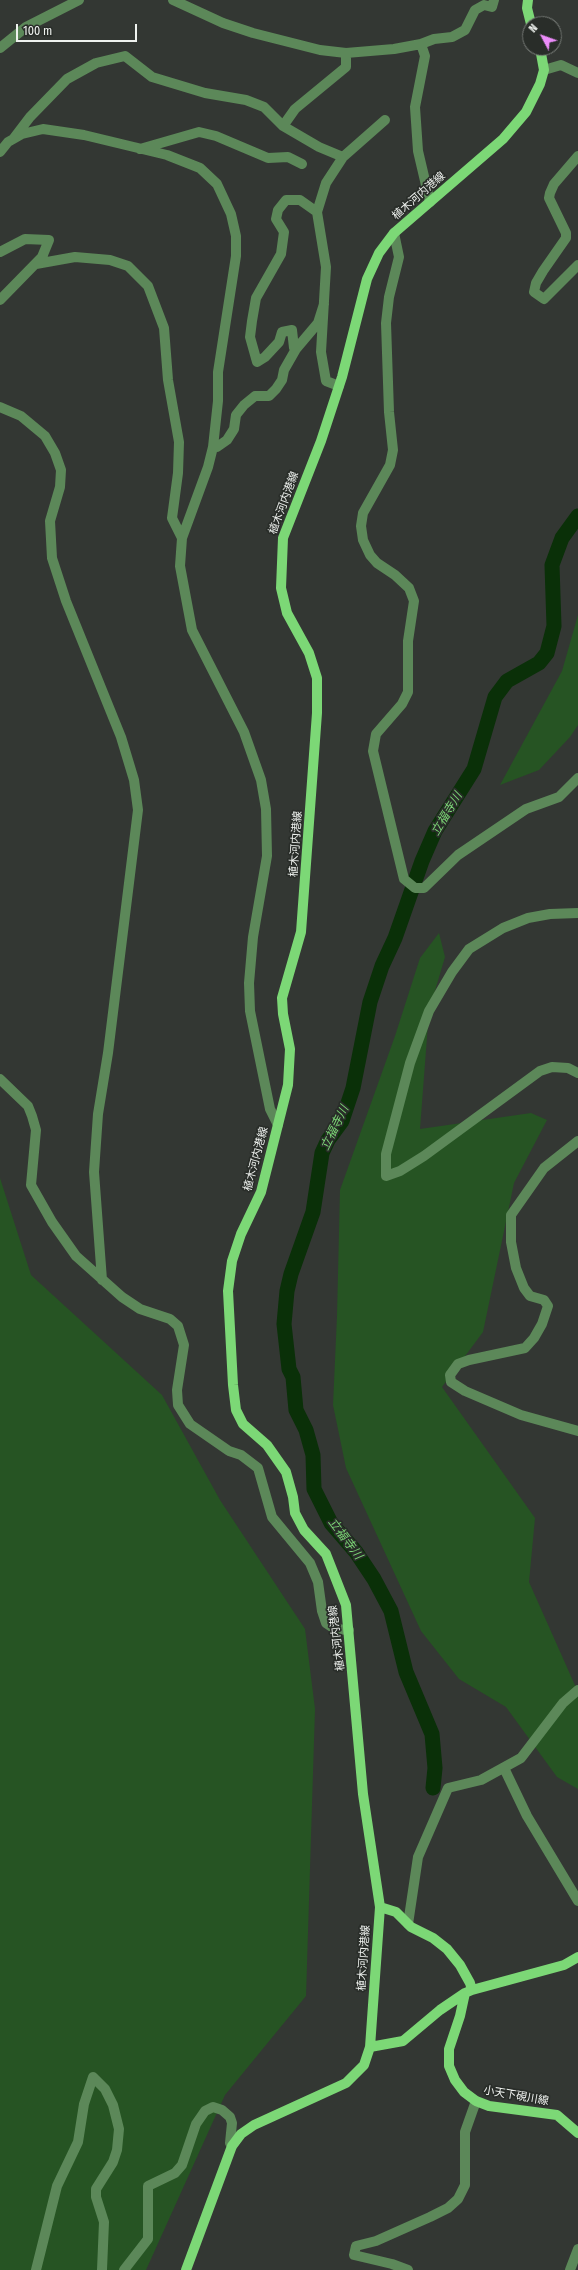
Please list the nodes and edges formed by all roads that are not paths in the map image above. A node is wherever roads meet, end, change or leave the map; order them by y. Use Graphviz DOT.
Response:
graph roads {
  1 [pos="79,0"];
  2 [pos="173,0"];
  3 [pos="494,0"];
  4 [pos="528,0"];
  5 [pos="529,16"];
  6 [pos="421,44"];
  7 [pos="0,48"];
  8 [pos="346,53"];
  9 [pos="541,56"];
  10 [pos="544,70"];
  11 [pos="578,73"];
  12 [pos="385,120"];
  13 [pos="282,126"];
  14 [pos="12,140"];
  15 [pos="140,149"];
  16 [pos="0,152"];
  17 [pos="578,156"];
  18 [pos="342,157"];
  19 [pos="302,164"];
  20 [pos="430,202"];
  21 [pos="317,212"];
  22 [pos="394,233"];
  23 [pos="0,252"];
  24 [pos="36,264"];
  25 [pos="578,265"];
  26 [pos="0,300"];
  27 [pos="324,304"];
  28 [pos="296,349"];
  29 [pos="339,386"];
  30 [pos="0,407"];
  31 [pos="213,447"];
  32 [pos="182,538"];
  33 [pos="578,778"];
  34 [pos="578,913"];
  35 [pos="578,1073"];
  36 [pos="0,1079"];
  37 [pos="278,1125"];
  38 [pos="578,1140"];
  39 [pos="102,1280"];
  40 [pos="578,1432"];
  41 [pos="349,1630"];
  42 [pos="578,1690"];
  43 [pos="504,1768"];
  44 [pos="578,1901"];
  45 [pos="380,1907"];
  46 [pos="408,1924"];
  47 [pos="578,1956"];
  48 [pos="469,1992"];
  49 [pos="370,2048"];
  50 [pos="476,2101"];
  51 [pos="578,2133"];
  52 [pos="232,2146"];
  53 [pos="578,2250"];
  54 [pos="36,2270"];
  55 [pos="102,2270"];
  56 [pos="124,2270"];
  57 [pos="186,2270"];
  58 [pos="408,2270"];
  59 [pos="570,2270"];
  1 -- 7 [label="street"];
  2 -- 8 [label="street"];
  3 -- 6 [label="street"];
  4 -- 5 [label="main road"];
  6 -- 8 [label="street"];
  6 -- 20 [label="street"];
  8 -- 13 [label="street"];
  9 -- 10 [label="main road, 植木河内港線"];
  10 -- 11 [label="street"];
  10 -- 20 [label="main road, 植木河内港線"];
  12 -- 18 [label="street"];
  13 -- 14 [label="street"];
  13 -- 18 [label="street"];
  14 -- 15 [label="street"];
  14 -- 16 [label="street"];
  15 -- 19 [label="street"];
  15 -- 31 [label="street"];
  17 -- 25 [label="street"];
  18 -- 21 [label="street"];
  20 -- 22 [label="main road, 植木河内港線"];
  21 -- 27 [label="street"];
  21 -- 28 [label="street"];
  22 -- 29 [label="main road, 植木河内港線"];
  22 -- 33 [label="street"];
  23 -- 24 [label="street"];
  24 -- 26 [label="street"];
  24 -- 32 [label="street"];
  27 -- 28 [label="street"];
  27 -- 29 [label="street"];
  28 -- 31 [label="street"];
  29 -- 37 [label="main road, 植木河内港線"];
  30 -- 39 [label="street"];
  31 -- 32 [label="street"];
  32 -- 37 [label="street"];
  34 -- 35 [label="street"];
  36 -- 39 [label="street"];
  37 -- 41 [label="main road, 植木河内港線"];
  38 -- 40 [label="street"];
  39 -- 41 [label="street"];
  41 -- 45 [label="main road, 植木河内港線"];
  42 -- 43 [label="street"];
  43 -- 44 [label="street"];
  43 -- 46 [label="street"];
  45 -- 46 [label="main road"];
  45 -- 49 [label="main road, 植木河内港線"];
  46 -- 48 [label="main road"];
  47 -- 48 [label="main road"];
  48 -- 49 [label="main road"];
  48 -- 50 [label="main road, 小天下硯川線"];
  49 -- 52 [label="main road, 植木河内港線"];
  50 -- 51 [label="main road, 小天下硯川線"];
  50 -- 58 [label="street"];
  52 -- 56 [label="street"];
  52 -- 57 [label="main road, 植木河内港線"];
  53 -- 59 [label="street"];
  54 -- 55 [label="street"];
}
